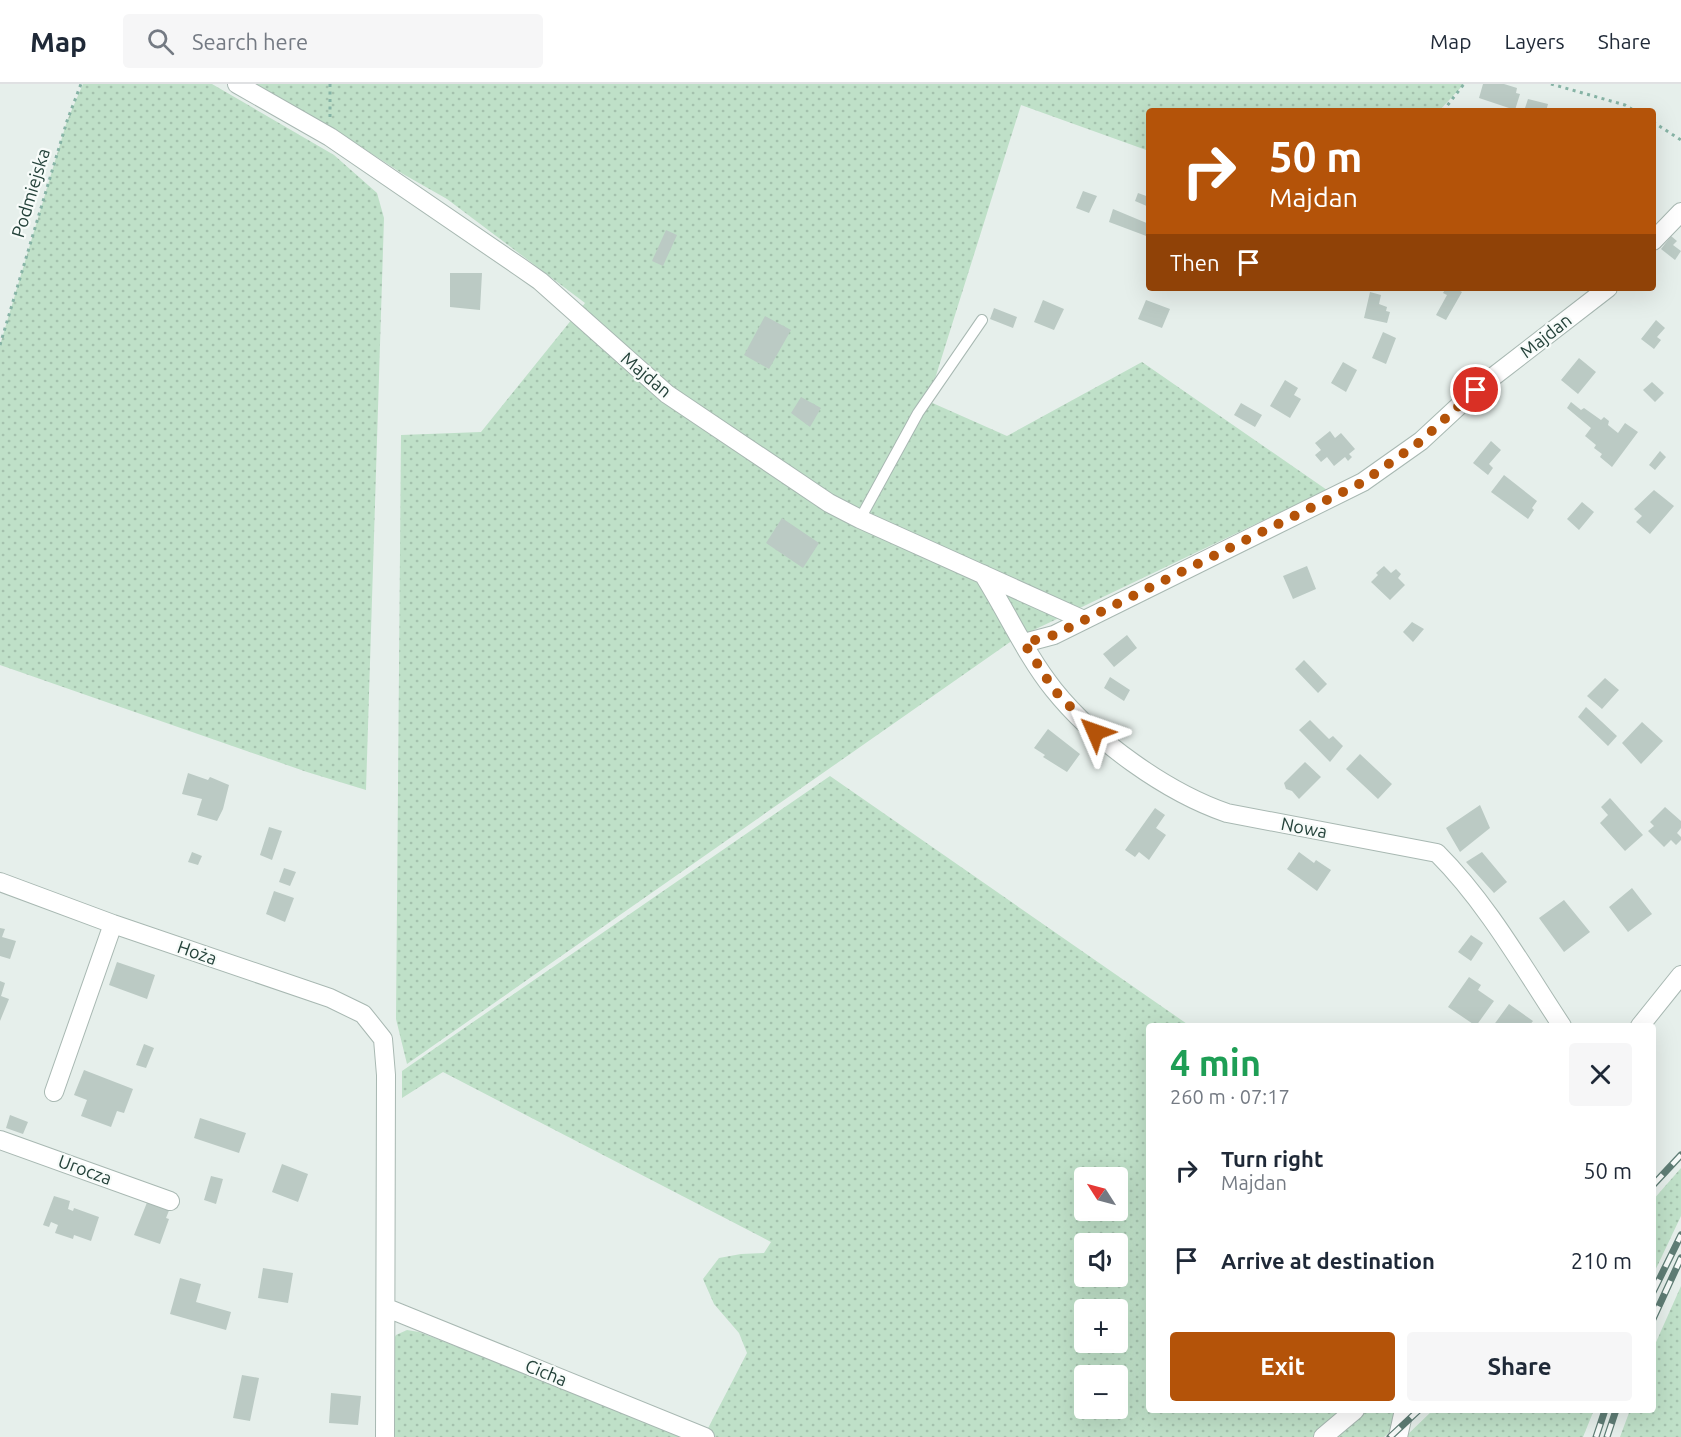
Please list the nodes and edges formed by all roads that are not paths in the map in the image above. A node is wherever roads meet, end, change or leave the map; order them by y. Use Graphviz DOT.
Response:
graph roads {
  1 [pos="237,84"];
  2 [pos="1681,212"];
  3 [pos="1656,239"];
  4 [pos="1604,291"];
  5 [pos="982,320"];
  6 [pos="860,519"];
  7 [pos="983,574"];
  8 [pos="1083,620"];
  9 [pos="1024,643"];
  10 [pos="0,882"];
  11 [pos="113,924"];
  12 [pos="1681,975"];
  13 [pos="1560,1023"];
  14 [pos="1642,1023"];
  15 [pos="54,1092"];
  16 [pos="0,1140"];
  17 [pos="170,1201"];
  18 [pos="387,1308"];
  19 [pos="1351,1413"];
  20 [pos="1403,1413"];
  21 [pos="385,1437"];
  22 [pos="705,1437"];
  23 [pos="1323,1437"];
  24 [pos="1398,1437"];
  1 -- 6 [label="street, Majdan"];
  2 -- 3 [label="street"];
  4 -- 8 [label="street, Majdan"];
  5 -- 6 [label="lane"];
  6 -- 7 [label="street, Majdan"];
  7 -- 8 [label="street, Majdan"];
  7 -- 9 [label="street, Nowa"];
  8 -- 9 [label="street, Majdan"];
  9 -- 13 [label="street, Nowa"];
  10 -- 11 [label="street, Hoża"];
  11 -- 15 [label="street"];
  11 -- 18 [label="street, Hoża"];
  12 -- 14 [label="street"];
  16 -- 17 [label="street, Urocza"];
  18 -- 21 [label="street"];
  18 -- 22 [label="street, Cicha"];
  19 -- 23 [label="street"];
  20 -- 24 [label="street"];
}
